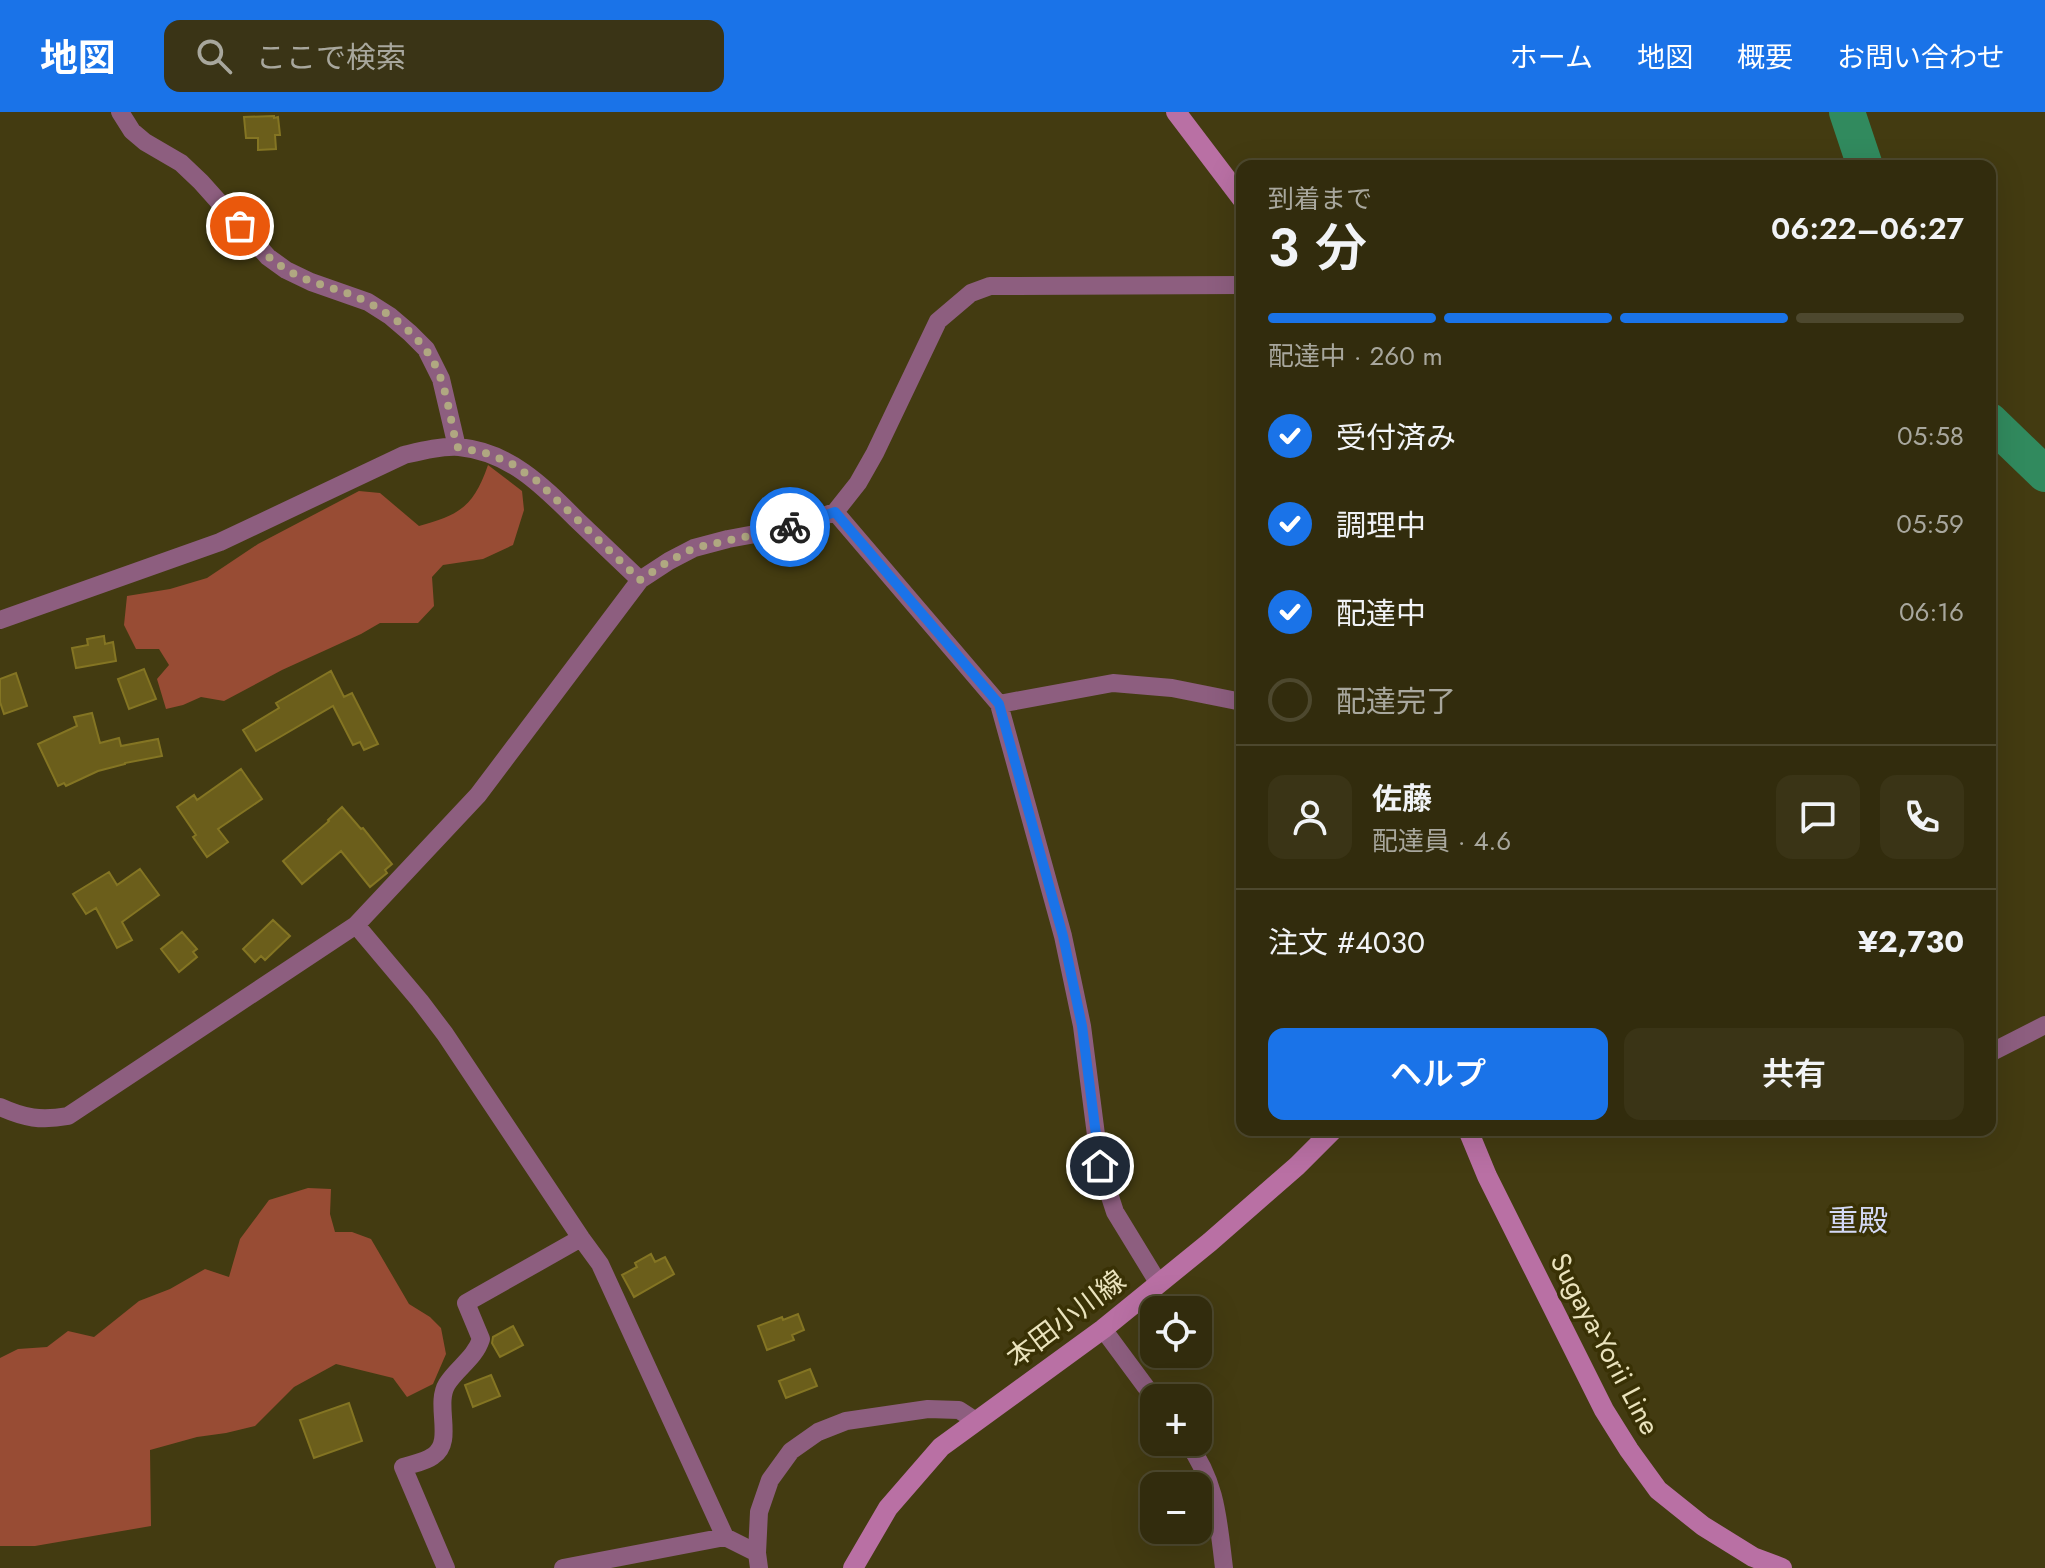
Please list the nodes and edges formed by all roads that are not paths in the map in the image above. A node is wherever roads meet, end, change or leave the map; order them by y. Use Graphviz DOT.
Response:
graph roads {
  1 [pos="120,112"];
  2 [pos="1176,112"];
  3 [pos="1236,191"];
  4 [pos="1236,285"];
  5 [pos="457,447"];
  6 [pos="835,512"];
  7 [pos="640,580"];
  8 [pos="0,620"];
  9 [pos="1236,701"];
  10 [pos="999,704"];
  11 [pos="356,925"];
  12 [pos="2045,1025"];
  13 [pos="1996,1050"];
  14 [pos="0,1107"];
  15 [pos="1327,1136"];
  16 [pos="1470,1136"];
  17 [pos="581,1238"];
  18 [pos="1159,1284"];
  19 [pos="1103,1329"];
  20 [pos="1144,1384"];
  21 [pos="976,1421"];
  22 [pos="1197,1456"];
  23 [pos="725,1537"];
  24 [pos="758,1560"];
  25 [pos="446,1568"];
  26 [pos="563,1568"];
  27 [pos="853,1568"];
  28 [pos="1224,1568"];
  29 [pos="1782,1568"];
  1 -- 5 [label="street"];
  2 -- 3 [label="main road"];
  4 -- 6 [label="street"];
  5 -- 7 [label="street"];
  5 -- 8 [label="street"];
  6 -- 7 [label="street"];
  6 -- 10 [label="street"];
  7 -- 11 [label="street"];
  9 -- 10 [label="street"];
  10 -- 18 [label="street"];
  11 -- 14 [label="street"];
  11 -- 17 [label="street"];
  12 -- 13 [label="street"];
  15 -- 18 [label="main road, 本田小川線"];
  16 -- 29 [label="main road, Sugaya-Yorii Line"];
  17 -- 23 [label="street"];
  17 -- 25 [label="street"];
  18 -- 19 [label="main road, 本田小川線"];
  19 -- 20 [label="street"];
  19 -- 21 [label="main road, 本田小川線"];
  21 -- 24 [label="street"];
  21 -- 27 [label="main road, 本田小川線"];
  22 -- 28 [label="street"];
  23 -- 24 [label="street"];
  23 -- 26 [label="street"];
}
